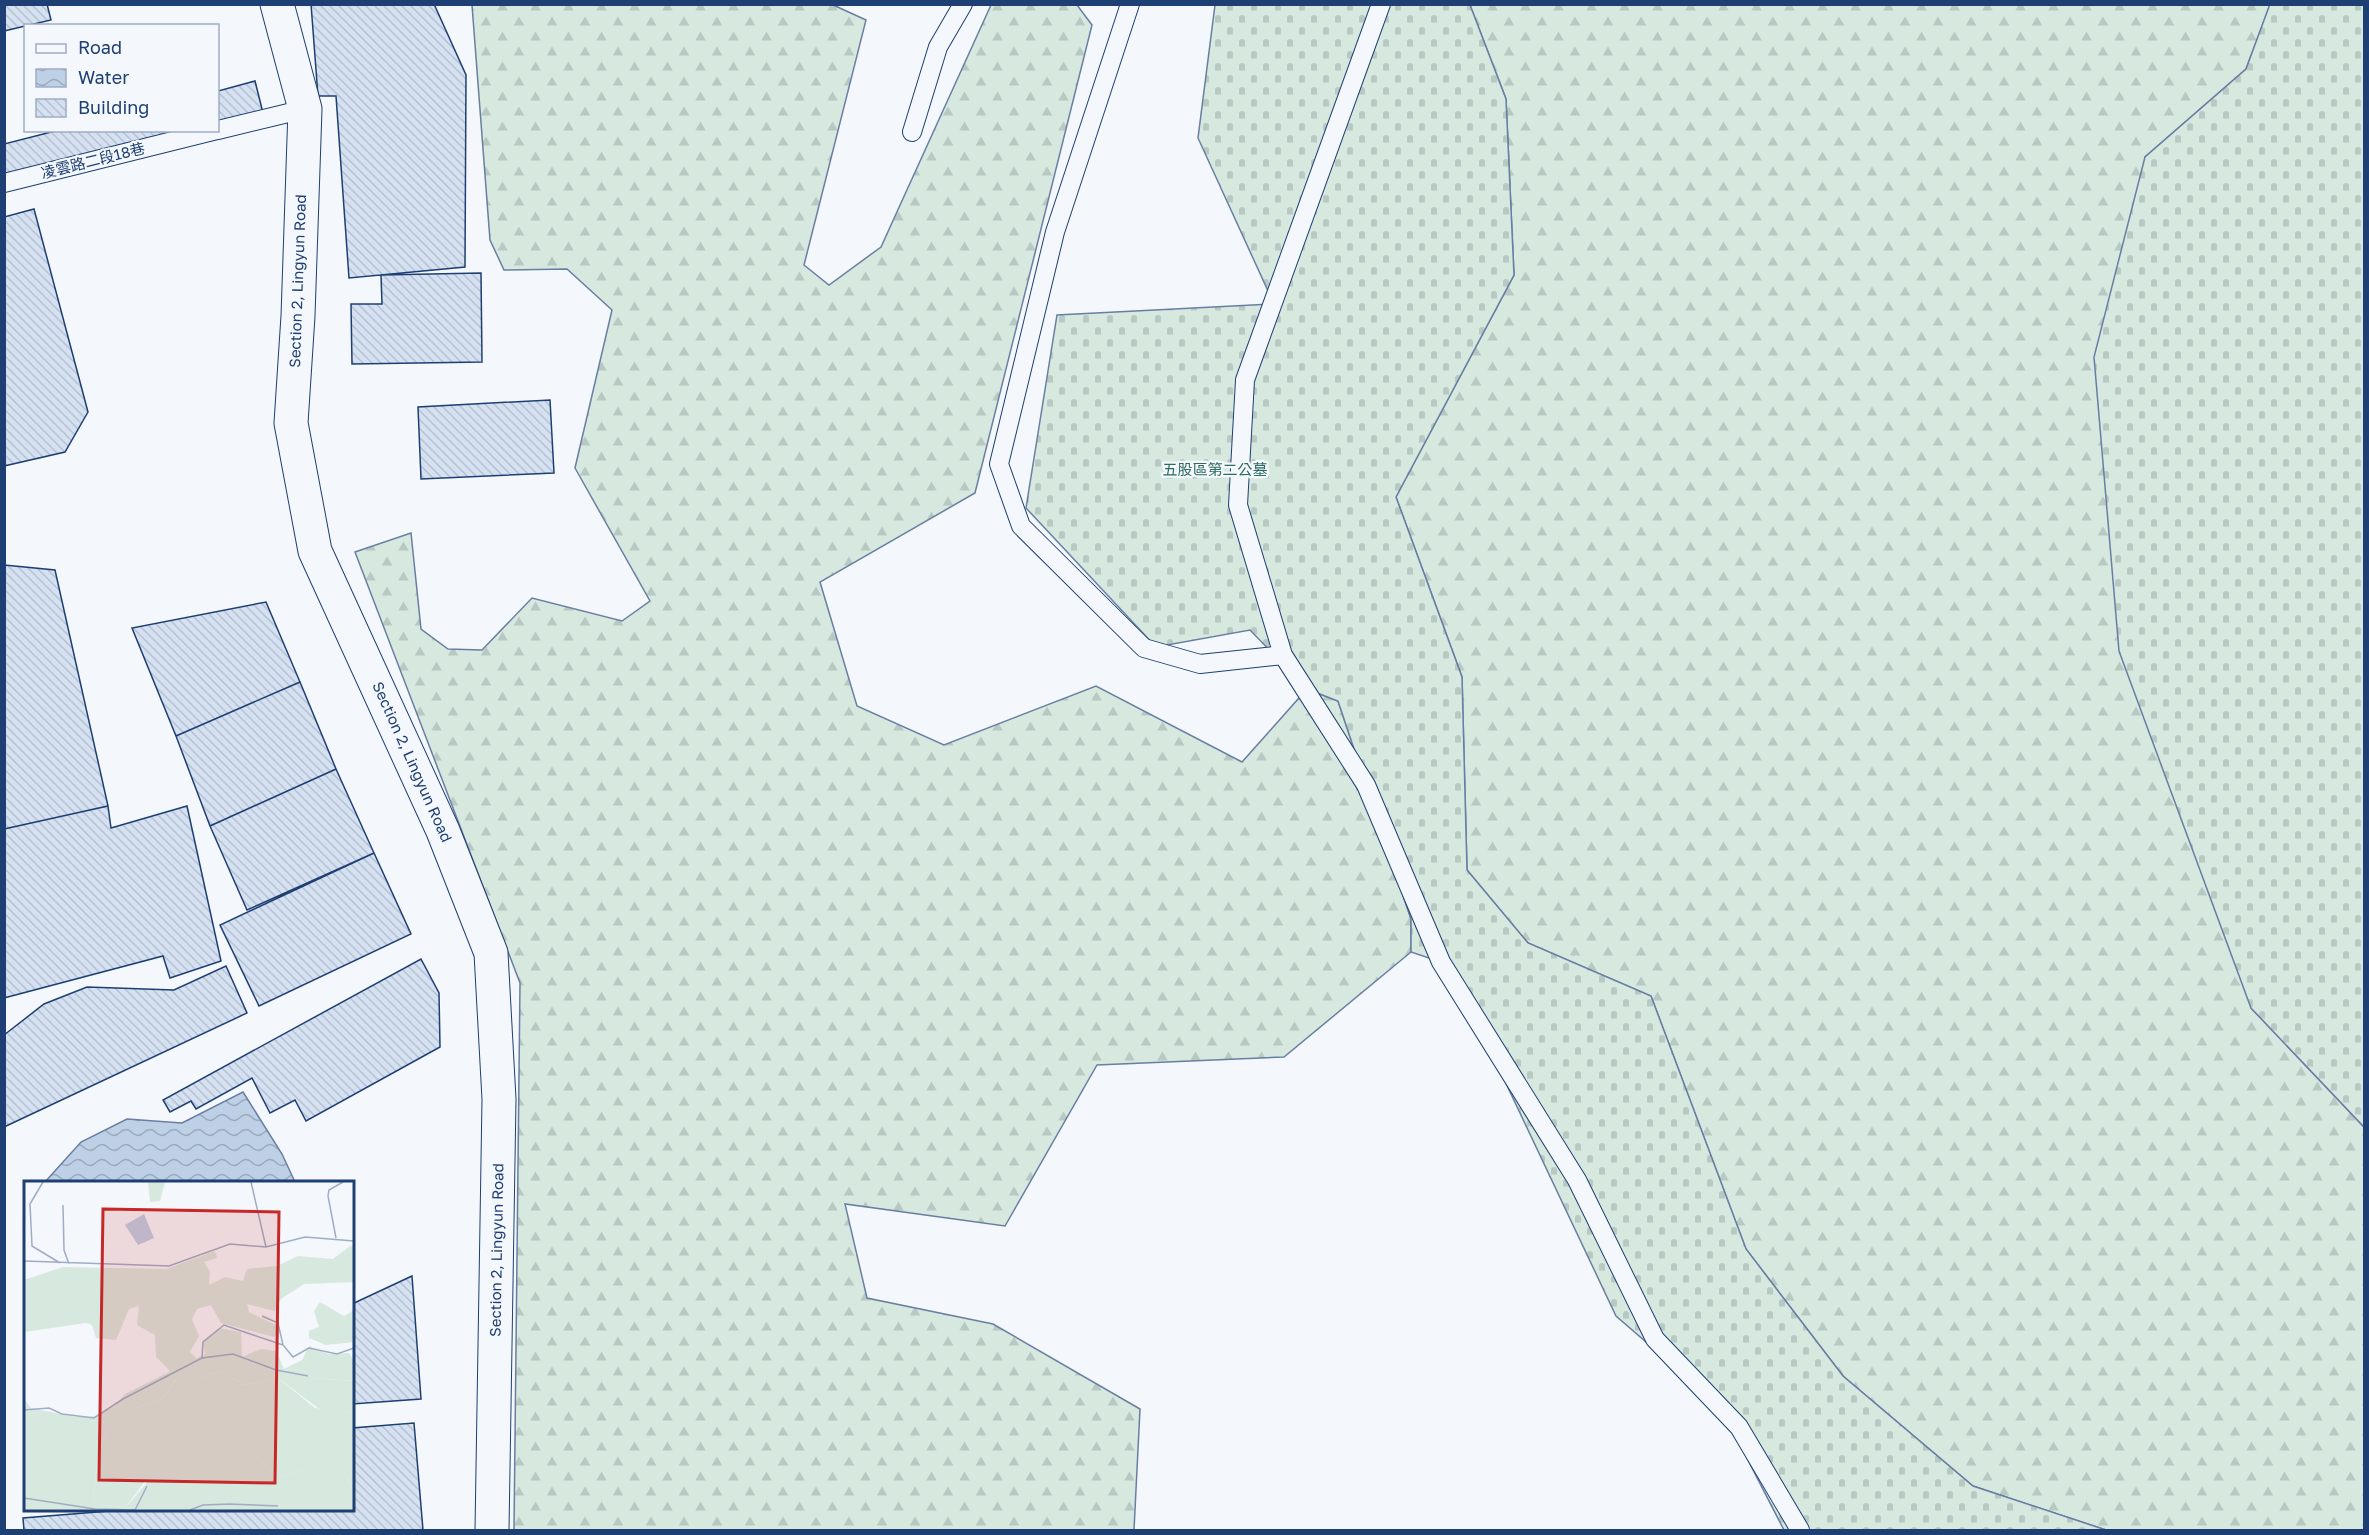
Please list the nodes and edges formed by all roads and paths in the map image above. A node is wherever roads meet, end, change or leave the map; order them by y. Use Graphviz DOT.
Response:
graph roads {
  1 [pos="277,4"];
  2 [pos="963,4"];
  3 [pos="1130,4"];
  4 [pos="1382,4"];
  5 [pos="305,109"];
  6 [pos="219,130"];
  7 [pos="209,132"];
  8 [pos="912,132"];
  9 [pos="4,183"];
  10 [pos="1283,655"];
  11 [pos="492,1530"];
  12 [pos="1800,1530"];
  1 -- 5 [label="street, Section 2, Lingyun Road"];
  2 -- 8 [label="lane"];
  3 -- 10 [label="lane"];
  4 -- 10 [label="lane"];
  5 -- 6 [label="lane, 凌雲路二段18巷"];
  5 -- 11 [label="street, Section 2, Lingyun Road"];
  7 -- 9 [label="lane, 凌雲路二段18巷"];
  10 -- 12 [label="lane"];
}
